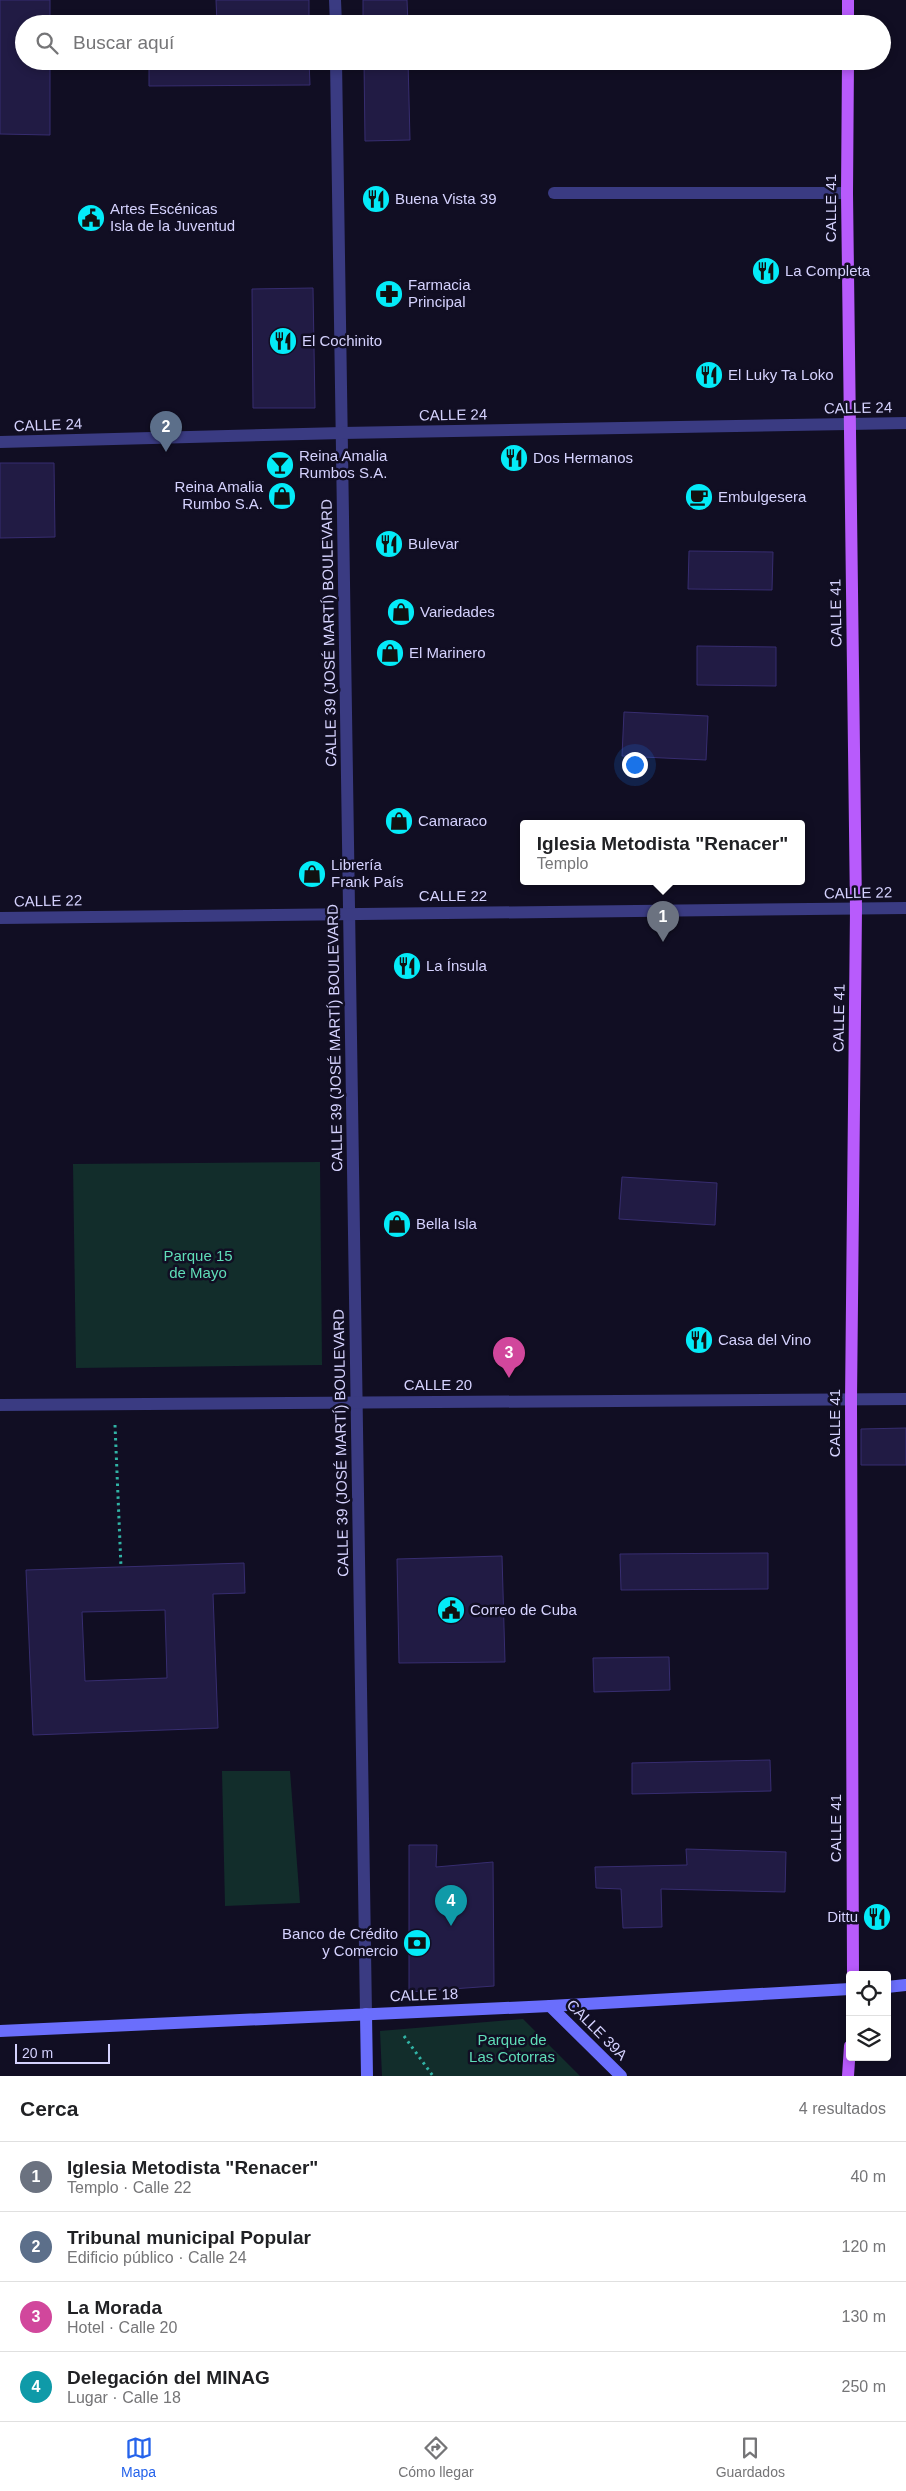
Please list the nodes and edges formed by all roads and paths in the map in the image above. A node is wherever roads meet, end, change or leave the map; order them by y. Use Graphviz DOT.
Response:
graph roads {
  1 [pos="335,0"];
  2 [pos="848,0"];
  3 [pos="336,15"];
  4 [pos="848,15"];
  5 [pos="336,70"];
  6 [pos="848,70"];
  7 [pos="554,193"];
  8 [pos="847,193"];
  9 [pos="906,423"];
  10 [pos="850,424"];
  11 [pos="342,433"];
  12 [pos="0,442"];
  13 [pos="906,908"];
  14 [pos="856,909"];
  15 [pos="350,913"];
  16 [pos="0,918"];
  17 [pos="906,1399"];
  18 [pos="851,1401"];
  19 [pos="357,1402"];
  20 [pos="0,1404"];
  21 [pos="114,1404"];
  22 [pos="121,1567"];
  23 [pos="853,1971"];
  24 [pos="906,1985"];
  25 [pos="891,1986"];
  26 [pos="846,1989"];
  27 [pos="550,2006"];
  28 [pos="387,2012"];
  29 [pos="366,2014"];
  30 [pos="0,2031"];
  31 [pos="849,2061"];
  32 [pos="367,2076"];
  33 [pos="433,2076"];
  34 [pos="621,2076"];
  35 [pos="848,2076"];
  1 -- 3 [label="street"];
  2 -- 4 [label="main road"];
  5 -- 11 [label="street, CALLE 39 (JOSÉ MARTÍ) BOULEVARD"];
  6 -- 8 [label="main road, CALLE 41"];
  7 -- 8 [label="street"];
  8 -- 10 [label="main road, CALLE 41"];
  9 -- 10 [label="street, CALLE 24"];
  10 -- 11 [label="street, CALLE 24"];
  10 -- 14 [label="main road, CALLE 41"];
  11 -- 12 [label="street, CALLE 24"];
  11 -- 15 [label="street, CALLE 39 (JOSÉ MARTÍ) BOULEVARD"];
  13 -- 14 [label="street, CALLE 22"];
  14 -- 15 [label="street, CALLE 22"];
  14 -- 18 [label="main road, CALLE 41"];
  15 -- 16 [label="street, CALLE 22"];
  15 -- 19 [label="street, CALLE 39 (JOSÉ MARTÍ) BOULEVARD"];
  17 -- 18 [label="street, CALLE 20"];
  18 -- 19 [label="street, CALLE 20"];
  18 -- 23 [label="main road, CALLE 41"];
  19 -- 21 [label="street, CALLE 20"];
  19 -- 29 [label="street, CALLE 39 (JOSÉ MARTÍ) BOULEVARD"];
  20 -- 21 [label="street, CALLE 20"];
  21 -- 22 [label="path"];
  24 -- 25 [label="street"];
  26 -- 27 [label="street, CALLE 18"];
  27 -- 28 [label="street, CALLE 18"];
  27 -- 34 [label="street, CALLE 39A"];
  28 -- 29 [label="street, CALLE 18"];
  28 -- 33 [label="path"];
  29 -- 30 [label="street, CALLE 18"];
  29 -- 32 [label="street"];
  31 -- 35 [label="main road"];
}
